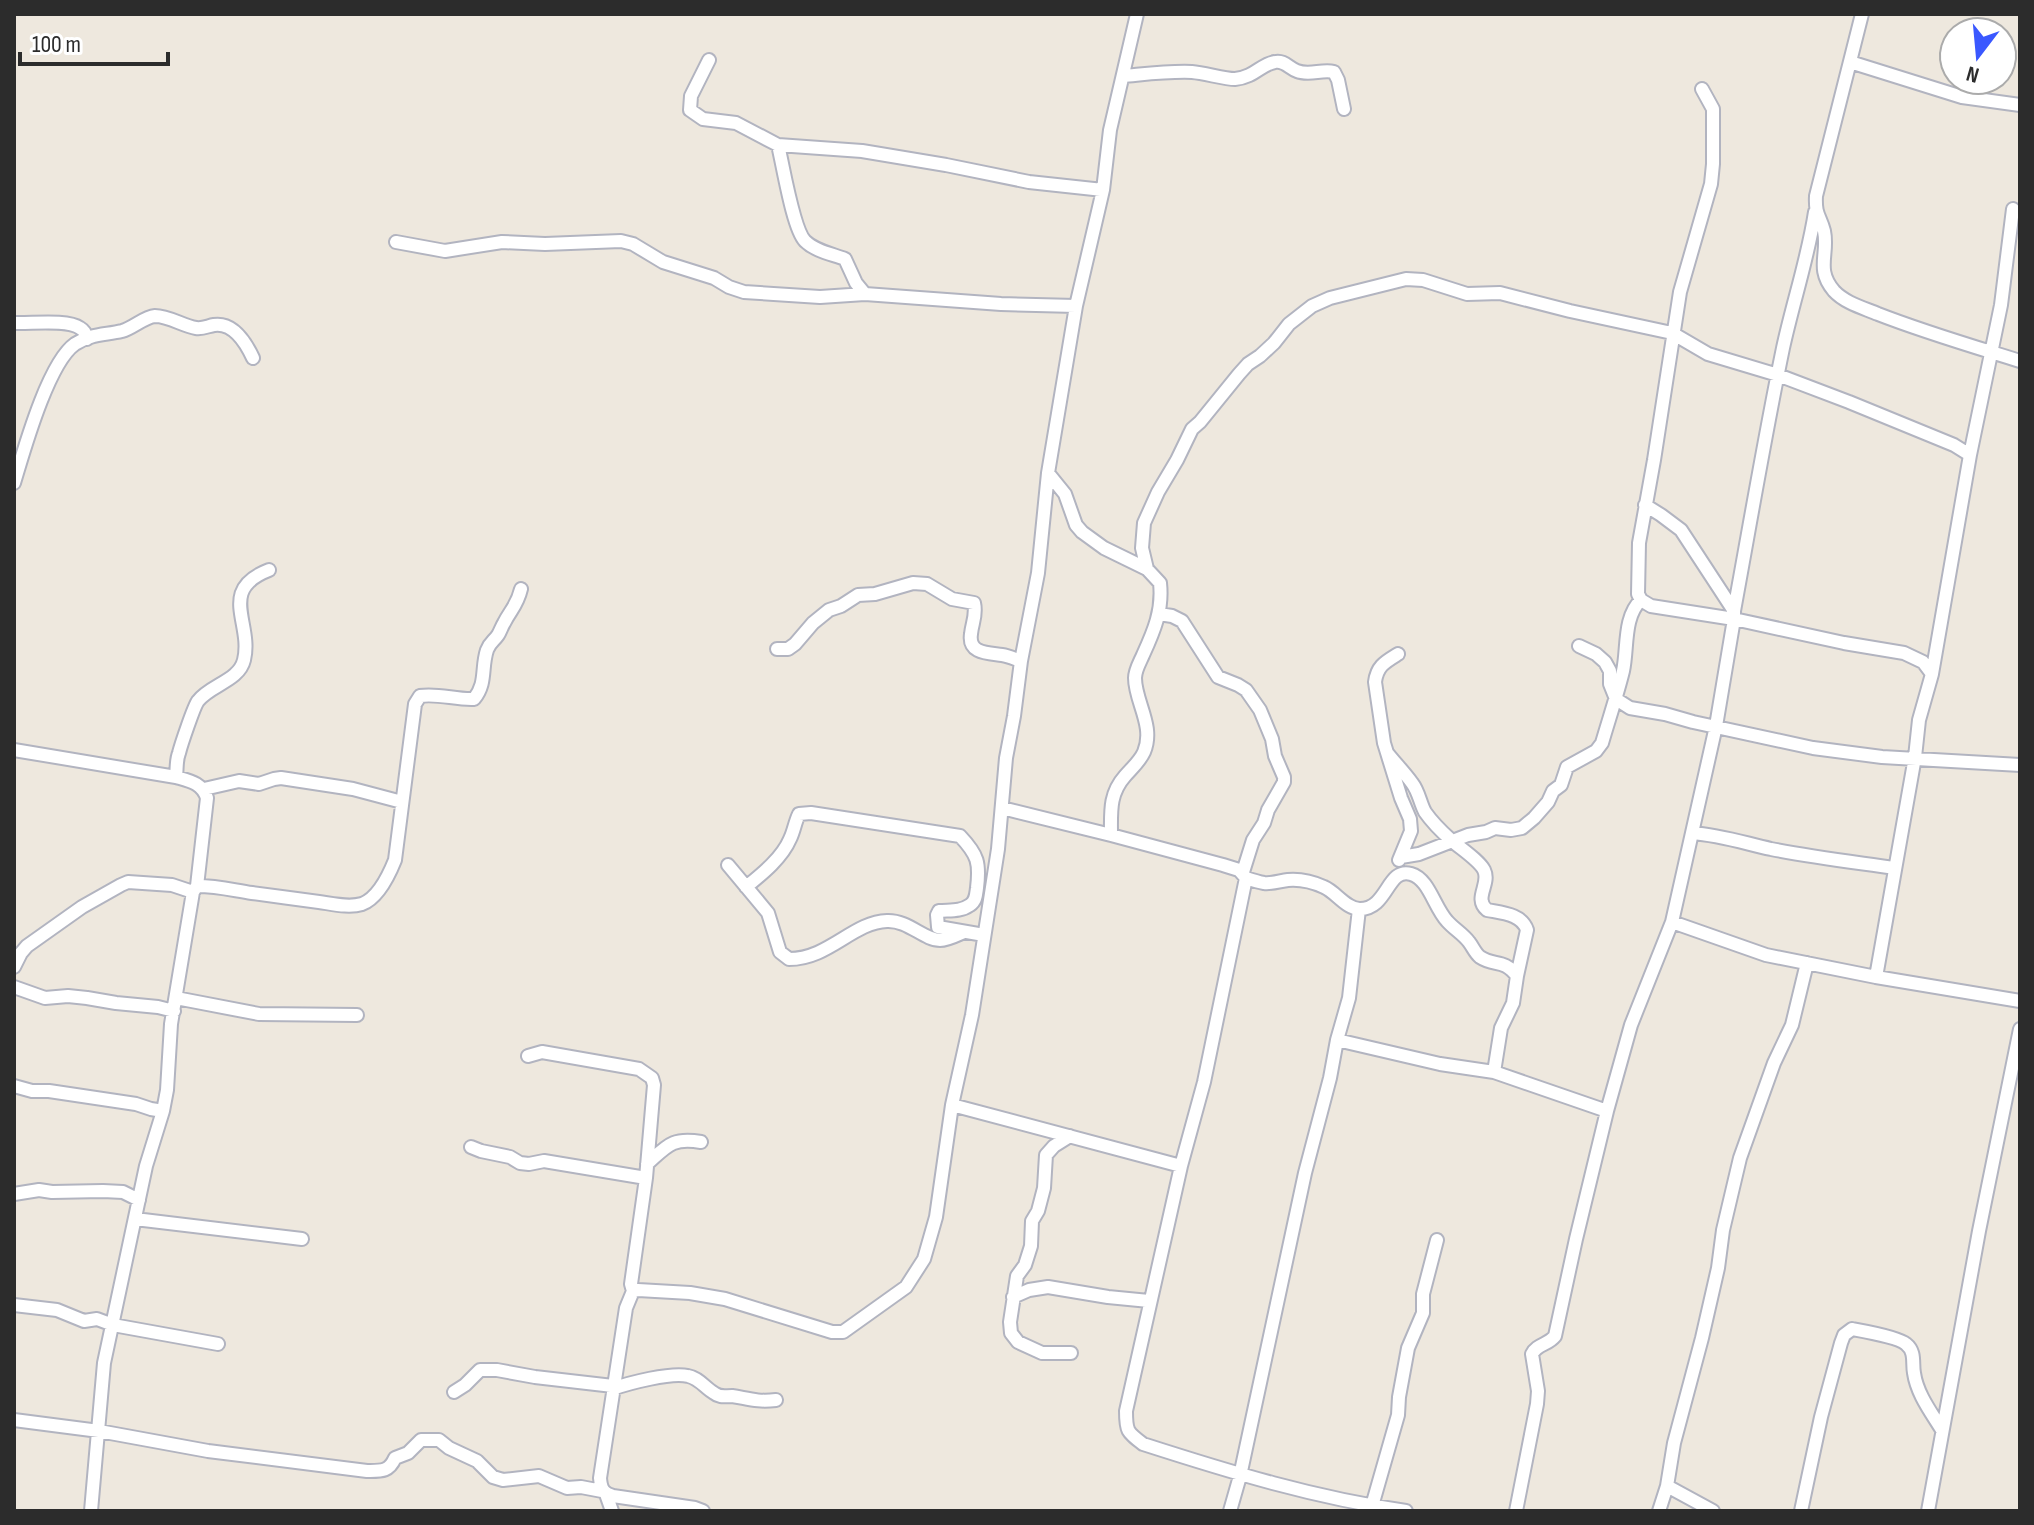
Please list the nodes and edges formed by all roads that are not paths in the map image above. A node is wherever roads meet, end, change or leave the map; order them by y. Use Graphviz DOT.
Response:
graph roads {
  1 [pos="1137,14"];
  2 [pos="1862,14"];
  3 [pos="709,60"];
  4 [pos="1850,62"];
  5 [pos="1123,76"];
  6 [pos="1702,89"];
  7 [pos="2020,105"];
  8 [pos="1344,109"];
  9 [pos="778,145"];
  10 [pos="1103,190"];
  11 [pos="2013,209"];
  12 [pos="1815,212"];
  13 [pos="396,242"];
  14 [pos="865,294"];
  15 [pos="1076,306"];
  16 [pos="14,323"];
  17 [pos="1672,333"];
  18 [pos="87,339"];
  19 [pos="1992,352"];
  20 [pos="253,358"];
  21 [pos="2020,361"];
  22 [pos="1778,375"];
  23 [pos="1970,455"];
  24 [pos="1048,473"];
  25 [pos="14,483"];
  26 [pos="1645,505"];
  27 [pos="1147,569"];
  28 [pos="269,570"];
  29 [pos="521,589"];
  30 [pos="1641,600"];
  31 [pos="1159,614"];
  32 [pos="1734,615"];
  33 [pos="1579,646"];
  34 [pos="777,649"];
  35 [pos="1398,654"];
  36 [pos="1021,661"];
  37 [pos="1932,674"];
  38 [pos="1616,699"];
  39 [pos="1716,726"];
  40 [pos="14,750"];
  41 [pos="1388,754"];
  42 [pos="1915,757"];
  43 [pos="2020,765"];
  44 [pos="176,777"];
  45 [pos="204,789"];
  46 [pos="402,802"];
  47 [pos="1002,808"];
  48 [pos="1692,833"];
  49 [pos="1111,835"];
  50 [pos="1452,841"];
  51 [pos="1401,857"];
  52 [pos="728,865"];
  53 [pos="1894,868"];
  54 [pos="1244,875"];
  55 [pos="1393,878"];
  56 [pos="746,887"];
  57 [pos="195,889"];
  58 [pos="1359,909"];
  59 [pos="1672,922"];
  60 [pos="967,931"];
  61 [pos="984,935"];
  62 [pos="1807,963"];
  63 [pos="14,967"];
  64 [pos="1517,976"];
  65 [pos="1876,977"];
  66 [pos="14,987"];
  67 [pos="176,998"];
  68 [pos="2020,1001"];
  69 [pos="174,1011"];
  70 [pos="357,1015"];
  71 [pos="2020,1029"];
  72 [pos="1337,1040"];
  73 [pos="528,1056"];
  74 [pos="1494,1072"];
  75 [pos="14,1086"];
  76 [pos="952,1105"];
  77 [pos="163,1111"];
  78 [pos="1607,1111"];
  79 [pos="1070,1136"];
  80 [pos="701,1142"];
  81 [pos="471,1147"];
  82 [pos="1181,1166"];
  83 [pos="646,1171"];
  84 [pos="14,1194"];
  85 [pos="139,1200"];
  86 [pos="135,1219"];
  87 [pos="302,1239"];
  88 [pos="1437,1240"];
  89 [pos="633,1291"];
  90 [pos="1013,1297"];
  91 [pos="1149,1301"];
  92 [pos="14,1305"];
  93 [pos="113,1325"];
  94 [pos="218,1344"];
  95 [pos="1071,1353"];
  96 [pos="613,1387"];
  97 [pos="454,1392"];
  98 [pos="776,1400"];
  99 [pos="14,1420"];
  100 [pos="1942,1430"];
  101 [pos="99,1431"];
  102 [pos="1240,1476"];
  103 [pos="1667,1486"];
  104 [pos="604,1492"];
  105 [pos="1373,1508"];
  106 [pos="91,1511"];
  107 [pos="612,1511"];
  108 [pos="703,1511"];
  109 [pos="1230,1511"];
  110 [pos="1406,1511"];
  111 [pos="1516,1511"];
  112 [pos="1659,1511"];
  113 [pos="1713,1511"];
  114 [pos="1801,1511"];
  115 [pos="1928,1511"];
  1 -- 5 [label="street"];
  2 -- 4 [label="street"];
  3 -- 9 [label="street"];
  4 -- 7 [label="street"];
  4 -- 12 [label="street"];
  5 -- 8 [label="street"];
  5 -- 10 [label="street"];
  6 -- 17 [label="street"];
  9 -- 10 [label="street"];
  9 -- 14 [label="street"];
  10 -- 15 [label="street"];
  11 -- 19 [label="street"];
  12 -- 19 [label="street"];
  12 -- 22 [label="street"];
  13 -- 14 [label="street"];
  14 -- 15 [label="street"];
  15 -- 24 [label="street"];
  16 -- 18 [label="street"];
  17 -- 22 [label="street"];
  17 -- 26 [label="street"];
  17 -- 27 [label="street"];
  18 -- 20 [label="street"];
  18 -- 25 [label="street"];
  19 -- 21 [label="street"];
  19 -- 23 [label="street"];
  22 -- 23 [label="street"];
  22 -- 32 [label="street"];
  23 -- 37 [label="street"];
  24 -- 27 [label="street"];
  24 -- 36 [label="street"];
  26 -- 30 [label="street"];
  26 -- 32 [label="street"];
  27 -- 31 [label="street"];
  28 -- 44 [label="street"];
  29 -- 46 [label="street"];
  30 -- 32 [label="street"];
  30 -- 38 [label="street"];
  31 -- 49 [label="street"];
  31 -- 54 [label="street"];
  32 -- 37 [label="street"];
  32 -- 39 [label="street"];
  33 -- 38 [label="street"];
  34 -- 36 [label="street"];
  35 -- 41 [label="street"];
  36 -- 47 [label="street"];
  37 -- 42 [label="street"];
  38 -- 39 [label="street"];
  38 -- 50 [label="street"];
  39 -- 42 [label="street"];
  39 -- 48 [label="street"];
  40 -- 44 [label="street"];
  41 -- 50 [label="street"];
  41 -- 51 [label="street"];
  42 -- 43 [label="street"];
  42 -- 53 [label="street"];
  44 -- 45 [label="street"];
  45 -- 46 [label="street"];
  45 -- 57 [label="street"];
  46 -- 57 [label="street"];
  47 -- 49 [label="street"];
  47 -- 61 [label="street"];
  48 -- 53 [label="street"];
  48 -- 59 [label="street"];
  49 -- 54 [label="street"];
  50 -- 51 [label="street"];
  50 -- 64 [label="street"];
  51 -- 55 [label="street"];
  52 -- 56 [label="street"];
  53 -- 65 [label="street"];
  54 -- 58 [label="street"];
  54 -- 82 [label="street"];
  55 -- 58 [label="street"];
  55 -- 64 [label="street"];
  56 -- 60 [label="street"];
  56 -- 60 [label="street"];
  57 -- 63 [label="street"];
  57 -- 67 [label="street"];
  58 -- 72 [label="street"];
  59 -- 62 [label="street"];
  59 -- 78 [label="street"];
  60 -- 61 [label="street"];
  61 -- 76 [label="street"];
  62 -- 65 [label="street"];
  62 -- 103 [label="street"];
  64 -- 74 [label="street"];
  65 -- 68 [label="street"];
  66 -- 69 [label="street"];
  67 -- 69 [label="street"];
  67 -- 70 [label="street"];
  69 -- 77 [label="street"];
  71 -- 100 [label="street"];
  72 -- 74 [label="street"];
  72 -- 102 [label="street"];
  73 -- 83 [label="street"];
  74 -- 78 [label="street"];
  75 -- 77 [label="street"];
  76 -- 79 [label="street"];
  76 -- 89 [label="street"];
  77 -- 85 [label="street"];
  78 -- 111 [label="street"];
  79 -- 82 [label="street"];
  79 -- 90 [label="street"];
  80 -- 83 [label="street"];
  81 -- 83 [label="street"];
  82 -- 91 [label="street"];
  83 -- 89 [label="street"];
  84 -- 85 [label="street"];
  85 -- 86 [label="street"];
  86 -- 87 [label="street"];
  86 -- 93 [label="street"];
  88 -- 105 [label="street"];
  89 -- 96 [label="street"];
  90 -- 91 [label="street"];
  90 -- 95 [label="street"];
  91 -- 102 [label="street"];
  92 -- 93 [label="street"];
  93 -- 94 [label="street"];
  93 -- 101 [label="street"];
  96 -- 97 [label="street"];
  96 -- 98 [label="street"];
  96 -- 104 [label="street"];
  99 -- 101 [label="street"];
  100 -- 114 [label="street"];
  100 -- 115 [label="street"];
  101 -- 104 [label="street"];
  101 -- 106 [label="street"];
  102 -- 105 [label="street"];
  102 -- 109 [label="street"];
  103 -- 112 [label="street"];
  103 -- 113 [label="street"];
  104 -- 107 [label="street"];
  104 -- 108 [label="street"];
  105 -- 110 [label="street"];
}
